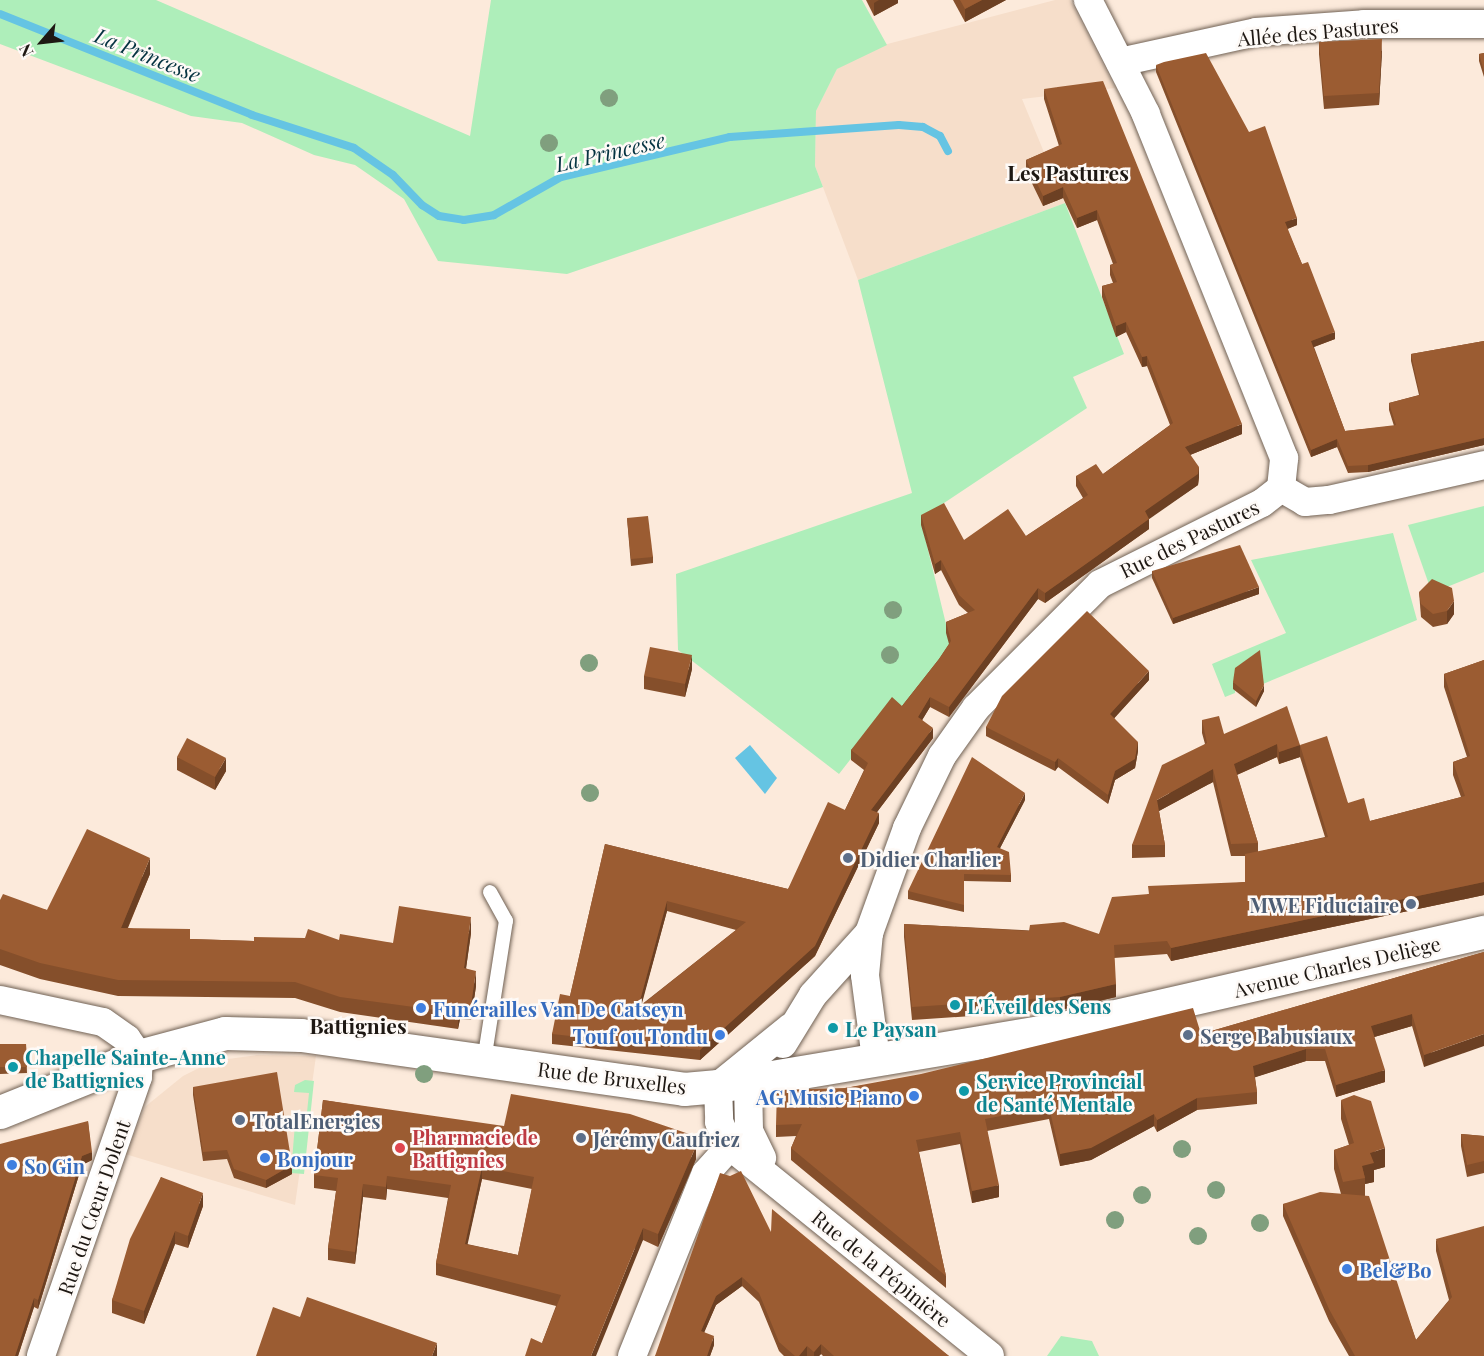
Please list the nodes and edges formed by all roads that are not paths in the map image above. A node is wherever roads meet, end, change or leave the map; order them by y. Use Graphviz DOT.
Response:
graph roads {
  1 [pos="1088,0"];
  2 [pos="1484,24"];
  3 [pos="1120,62"];
  4 [pos="1484,465"];
  5 [pos="1281,488"];
  6 [pos="490,892"];
  7 [pos="1484,932"];
  8 [pos="869,933"];
  9 [pos="0,1000"];
  10 [pos="1190,1000"];
  11 [pos="791,1027"];
  12 [pos="139,1056"];
  13 [pos="876,1059"];
  14 [pos="484,1061"];
  15 [pos="747,1082"];
  16 [pos="0,1112"];
  17 [pos="742,1144"];
  18 [pos="41,1356"];
  19 [pos="632,1356"];
  20 [pos="990,1356"];
  1 -- 3 [label="street, Rue des Pastures"];
  2 -- 3 [label="street, Allée des Pastures"];
  3 -- 5 [label="street, Rue des Pastures"];
  4 -- 5 [label="street"];
  5 -- 8 [label="street, Rue des Pastures"];
  6 -- 14 [label="lane"];
  7 -- 10 [label="main road, Avenue Charles Deliège"];
  8 -- 11 [label="street, Rue des Pastures"];
  8 -- 13 [label="street, Rue des Pastures"];
  9 -- 12 [label="street"];
  10 -- 13 [label="main road, Rue de Bruxelles"];
  11 -- 15 [label="street, Rue des Pastures"];
  11 -- 15 [label="street, Rue des Pastures"];
  12 -- 14 [label="main road, Rue de Bruxelles"];
  12 -- 16 [label="main road, Rue de Bruxelles"];
  12 -- 18 [label="street, Rue du Cœur Dolent"];
  13 -- 15 [label="main road, Rue de Bruxelles"];
  14 -- 15 [label="main road, Rue de Bruxelles"];
  15 -- 17 [label="street"];
  17 -- 19 [label="street"];
  17 -- 20 [label="street, Rue de la Pépinière"];
}
